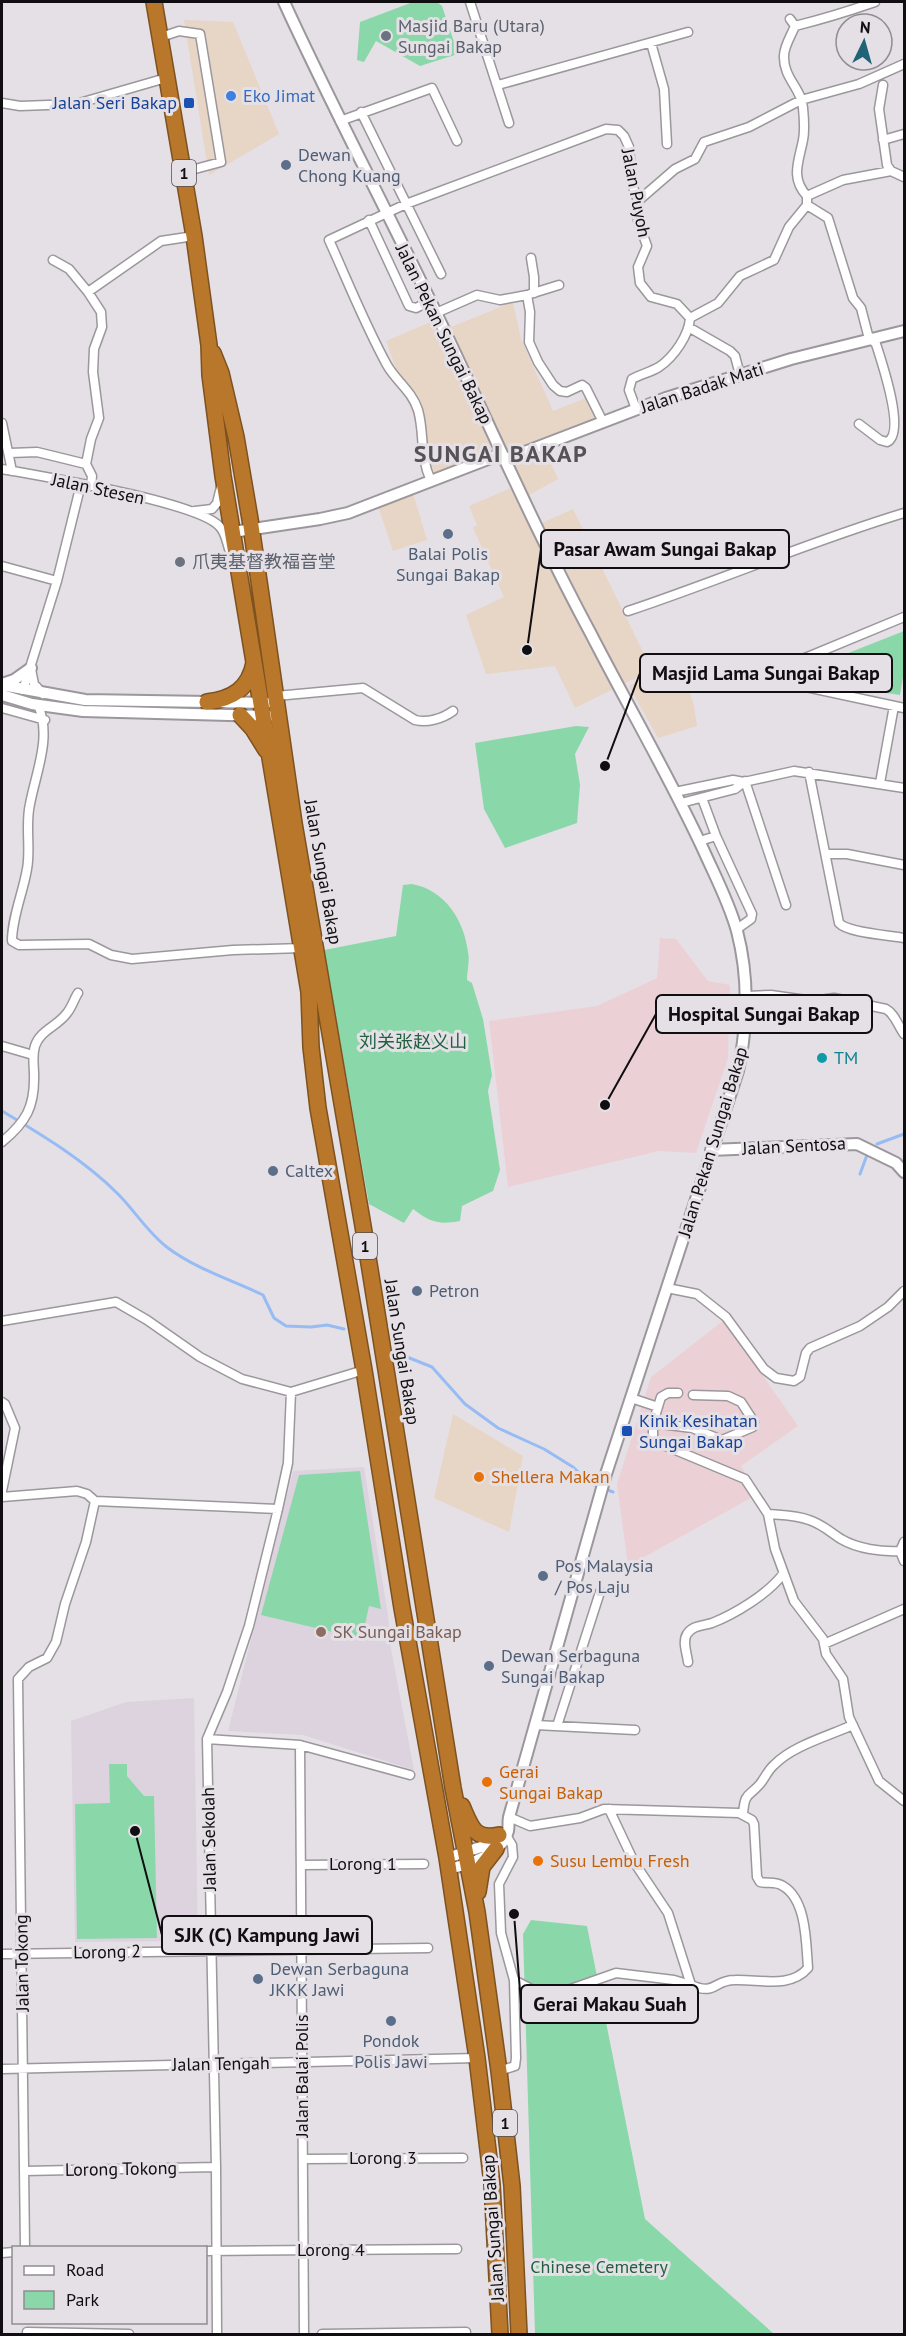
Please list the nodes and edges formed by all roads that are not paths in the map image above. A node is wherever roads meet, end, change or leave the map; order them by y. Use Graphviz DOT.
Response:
graph roads {
  1 [pos="154,2"];
  2 [pos="284,2"];
  3 [pos="470,2"];
  4 [pos="875,2"];
  5 [pos="688,32"];
  6 [pos="160,37"];
  7 [pos="651,43"];
  8 [pos="904,64"];
  9 [pos="166,78"];
  10 [pos="498,85"];
  11 [pos="883,85"];
  12 [pos="801,100"];
  13 [pos="2,103"];
  14 [pos="361,112"];
  15 [pos="340,121"];
  16 [pos="509,123"];
  17 [pos="904,134"];
  18 [pos="883,140"];
  19 [pos="457,141"];
  20 [pos="667,144"];
  21 [pos="891,171"];
  22 [pos="184,172"];
  23 [pos="904,177"];
  24 [pos="807,200"];
  25 [pos="638,201"];
  26 [pos="406,204"];
  27 [pos="386,212"];
  28 [pos="369,220"];
  29 [pos="194,236"];
  30 [pos="531,258"];
  31 [pos="53,260"];
  32 [pos="441,274"];
  33 [pos="559,285"];
  34 [pos="88,292"];
  35 [pos="530,294"];
  36 [pos="430,301"];
  37 [pos="436,313"];
  38 [pos="690,318"];
  39 [pos="690,328"];
  40 [pos="904,331"];
  41 [pos="872,339"];
  42 [pos="740,375"];
  43 [pos="636,409"];
  44 [pos="223,415"];
  45 [pos="901,418"];
  46 [pos="603,422"];
  47 [pos="2,423"];
  48 [pos="859,424"];
  49 [pos="10,453"];
  50 [pos="503,457"];
  51 [pos="86,464"];
  52 [pos="2,469"];
  53 [pos="12,471"];
  54 [pos="223,476"];
  55 [pos="431,481"];
  56 [pos="81,484"];
  57 [pos="91,486"];
  58 [pos="195,511"];
  59 [pos="904,513"];
  60 [pos="252,529"];
  61 [pos="233,532"];
  62 [pos="2,566"];
  63 [pos="57,581"];
  64 [pos="242,590"];
  65 [pos="628,612"];
  66 [pos="904,617"];
  67 [pos="254,660"];
  68 [pos="795,662"];
  69 [pos="31,668"];
  70 [pos="2,684"];
  71 [pos="796,685"];
  72 [pos="23,690"];
  73 [pos="43,693"];
  74 [pos="2,695"];
  75 [pos="207,702"];
  76 [pos="35,705"];
  77 [pos="894,706"];
  78 [pos="55,707"];
  79 [pos="271,707"];
  80 [pos="2,708"];
  81 [pos="904,708"];
  82 [pos="453,711"];
  83 [pos="240,716"];
  84 [pos="45,720"];
  85 [pos="271,764"];
  86 [pos="809,772"];
  87 [pos="744,781"];
  88 [pos="880,783"];
  89 [pos="904,788"];
  90 [pos="675,792"];
  91 [pos="702,798"];
  92 [pos="681,803"];
  93 [pos="717,836"];
  94 [pos="700,842"];
  95 [pos="827,854"];
  96 [pos="904,865"];
  97 [pos="786,905"];
  98 [pos="737,929"];
  99 [pos="904,938"];
  100 [pos="303,948"];
  101 [pos="78,993"];
  102 [pos="747,996"];
  103 [pos="904,1034"];
  104 [pos="2,1046"];
  105 [pos="33,1055"];
  106 [pos="2,1142"];
  107 [pos="711,1150"];
  108 [pos="904,1172"];
  109 [pos="667,1288"];
  110 [pos="904,1292"];
  111 [pos="2,1321"];
  112 [pos="364,1370"];
  113 [pos="291,1392"];
  114 [pos="678,1393"];
  115 [pos="693,1395"];
  116 [pos="631,1398"];
  117 [pos="2,1402"];
  118 [pos="658,1407"];
  119 [pos="653,1423"];
  120 [pos="2,1491"];
  121 [pos="2,1497"];
  122 [pos="95,1501"];
  123 [pos="278,1509"];
  124 [pos="768,1514"];
  125 [pos="904,1542"];
  126 [pos="900,1551"];
  127 [pos="904,1561"];
  128 [pos="783,1575"];
  129 [pos="600,1592"];
  130 [pos="904,1609"];
  131 [pos="824,1644"];
  132 [pos="688,1662"];
  133 [pos="535,1725"];
  134 [pos="853,1725"];
  135 [pos="557,1726"];
  136 [pos="635,1730"];
  137 [pos="207,1739"];
  138 [pos="300,1745"];
  139 [pos="410,1775"];
  140 [pos="453,1788"];
  141 [pos="904,1801"];
  142 [pos="609,1809"];
  143 [pos="743,1814"];
  144 [pos="504,1832"];
  145 [pos="466,1858"];
  146 [pos="424,1864"];
  147 [pos="448,1864"];
  148 [pos="301,1865"];
  149 [pos="477,1912"];
  150 [pos="428,1948"];
  151 [pos="302,1950"];
  152 [pos="212,1951"];
  153 [pos="22,1953"];
  154 [pos="2,1954"];
  155 [pos="513,1980"];
  156 [pos="691,1984"];
  157 [pos="477,2058"];
  158 [pos="302,2062"];
  159 [pos="214,2064"];
  160 [pos="2,2068"];
  161 [pos="23,2068"];
  162 [pos="499,2071"];
  163 [pos="303,2158"];
  164 [pos="463,2158"];
  165 [pos="216,2167"];
  166 [pos="25,2171"];
  167 [pos="26,2246"];
  168 [pos="457,2249"];
  169 [pos="304,2250"];
  170 [pos="207,2251"];
  171 [pos="217,2251"];
  172 [pos="465,2332"];
  173 [pos="27,2333"];
  174 [pos="129,2334"];
  175 [pos="217,2334"];
  176 [pos="304,2334"];
  177 [pos="322,2334"];
  178 [pos="500,2334"];
  179 [pos="519,2334"];
  1 -- 6 [label="highway, Jalan Sungai Bakap / 1"];
  2 -- 15 [label="main road, Jalan Pekan Sungai Bakap"];
  3 -- 10 [label="street"];
  4 -- 12 [label="street"];
  5 -- 7 [label="street"];
  6 -- 9 [label="highway, Jalan Sungai Bakap / 1"];
  6 -- 22 [label="street"];
  7 -- 10 [label="street"];
  7 -- 20 [label="street"];
  8 -- 12 [label="street"];
  9 -- 13 [label="street"];
  9 -- 22 [label="highway, Jalan Sungai Bakap / 1"];
  10 -- 16 [label="street"];
  11 -- 18 [label="street"];
  12 -- 24 [label="street"];
  12 -- 25 [label="street"];
  14 -- 15 [label="street"];
  14 -- 19 [label="street"];
  14 -- 26 [label="street"];
  15 -- 27 [label="main road, Jalan Pekan Sungai Bakap"];
  17 -- 18 [label="street"];
  18 -- 21 [label="street"];
  21 -- 23 [label="street"];
  21 -- 24 [label="street"];
  22 -- 29 [label="highway, Jalan Sungai Bakap / 1"];
  24 -- 38 [label="street"];
  24 -- 41 [label="street"];
  25 -- 26 [label="street, Jalan Puyoh"];
  25 -- 38 [label="street, Jalan Puyoh"];
  26 -- 27 [label="street, Jalan Puyoh"];
  26 -- 32 [label="street"];
  27 -- 28 [label="street, Jalan Puyoh"];
  27 -- 36 [label="main road, Jalan Pekan Sungai Bakap"];
  28 -- 36 [label="street"];
  28 -- 55 [label="street, Jalan Puyoh"];
  29 -- 34 [label="street"];
  29 -- 44 [label="highway, Jalan Sungai Bakap / 1"];
  30 -- 35 [label="street"];
  31 -- 34 [label="street"];
  33 -- 35 [label="street"];
  34 -- 51 [label="street"];
  35 -- 37 [label="street"];
  35 -- 46 [label="street"];
  36 -- 37 [label="main road, Jalan Pekan Sungai Bakap"];
  37 -- 50 [label="main road, Jalan Pekan Sungai Bakap"];
  38 -- 39 [label="street"];
  39 -- 42 [label="street"];
  39 -- 43 [label="street"];
  40 -- 41 [label="main road, Jalan Badak Mati"];
  41 -- 42 [label="main road, Jalan Badak Mati"];
  41 -- 45 [label="street"];
  42 -- 43 [label="main road, Jalan Badak Mati"];
  43 -- 46 [label="main road, Jalan Badak Mati"];
  44 -- 54 [label="highway, Jalan Sungai Bakap / 1"];
  44 -- 60 [label="highway, Jalan Sungai Bakap / 1"];
  45 -- 48 [label="street"];
  46 -- 50 [label="main road, Jalan Badak Mati"];
  47 -- 49 [label="street"];
  49 -- 51 [label="street"];
  49 -- 53 [label="street"];
  50 -- 55 [label="main road, Jalan Badak Mati"];
  50 -- 90 [label="main road, Jalan Pekan Sungai Bakap"];
  51 -- 57 [label="street"];
  52 -- 53 [label="street, Jalan Stesen"];
  53 -- 56 [label="street, Jalan Stesen"];
  54 -- 58 [label="street"];
  54 -- 61 [label="highway, Jalan Sungai Bakap / 1"];
  55 -- 60 [label="main road, Jalan Badak Mati"];
  56 -- 57 [label="street, Jalan Stesen"];
  56 -- 63 [label="street"];
  57 -- 58 [label="street, Jalan Stesen"];
  58 -- 64 [label="street, Jalan Stesen"];
  59 -- 65 [label="street"];
  60 -- 61 [label="main road, Jalan Badak Mati"];
  60 -- 79 [label="highway, Jalan Sungai Bakap / 1"];
  61 -- 64 [label="highway, Jalan Sungai Bakap / 1"];
  62 -- 63 [label="street"];
  63 -- 69 [label="street"];
  64 -- 67 [label="highway, Jalan Sungai Bakap / 1"];
  66 -- 68 [label="street"];
  67 -- 75 [label="highway"];
  67 -- 79 [label="highway, Jalan Sungai Bakap / 1"];
  68 -- 71 [label="street"];
  68 -- 71 [label="street"];
  69 -- 70 [label="main road"];
  69 -- 72 [label="street"];
  69 -- 73 [label="street"];
  70 -- 72 [label="main road"];
  71 -- 77 [label="street"];
  72 -- 73 [label="main road"];
  72 -- 76 [label="main road"];
  73 -- 75 [label="main road"];
  74 -- 76 [label="main road"];
  75 -- 79 [label="main road"];
  76 -- 78 [label="main road"];
  76 -- 84 [label="street"];
  77 -- 81 [label="street"];
  77 -- 88 [label="street"];
  78 -- 83 [label="main road"];
  78 -- 84 [label="street"];
  79 -- 82 [label="street"];
  79 -- 83 [label="main road"];
  79 -- 85 [label="highway, Jalan Sungai Bakap / 1"];
  79 -- 140 [label="highway, Jalan Sungai Bakap / 1"];
  80 -- 84 [label="street"];
  83 -- 85 [label="highway"];
  84 -- 100 [label="street"];
  85 -- 100 [label="highway, Jalan Sungai Bakap / 1"];
  86 -- 87 [label="street"];
  86 -- 88 [label="street"];
  86 -- 95 [label="street"];
  87 -- 90 [label="street"];
  87 -- 91 [label="street"];
  87 -- 97 [label="street"];
  88 -- 89 [label="street"];
  90 -- 92 [label="main road, Jalan Pekan Sungai Bakap"];
  91 -- 92 [label="street"];
  91 -- 93 [label="street"];
  92 -- 94 [label="main road, Jalan Pekan Sungai Bakap"];
  93 -- 94 [label="street"];
  93 -- 98 [label="street"];
  94 -- 98 [label="main road, Jalan Pekan Sungai Bakap"];
  95 -- 96 [label="street"];
  95 -- 99 [label="street"];
  98 -- 102 [label="main road, Jalan Pekan Sungai Bakap"];
  100 -- 112 [label="highway, Jalan Sungai Bakap / 1"];
  101 -- 105 [label="street"];
  102 -- 103 [label="street"];
  102 -- 107 [label="main road, Jalan Pekan Sungai Bakap"];
  104 -- 105 [label="street"];
  105 -- 106 [label="street"];
  107 -- 108 [label="main road, Jalan Sentosa"];
  107 -- 109 [label="main road, Jalan Pekan Sungai Bakap"];
  109 -- 110 [label="street"];
  109 -- 116 [label="main road, Jalan Pekan Sungai Bakap"];
  111 -- 113 [label="street"];
  112 -- 113 [label="street"];
  112 -- 147 [label="highway, Jalan Sungai Bakap / 1"];
  113 -- 123 [label="street, Jalan Sekolah"];
  114 -- 118 [label="street"];
  115 -- 119 [label="street"];
  116 -- 118 [label="street"];
  116 -- 133 [label="main road, Jalan Pekan Sungai Bakap"];
  117 -- 120 [label="street"];
  118 -- 119 [label="street"];
  119 -- 124 [label="street"];
  121 -- 122 [label="street"];
  122 -- 123 [label="street"];
  122 -- 153 [label="street, Jalan Tokong"];
  123 -- 137 [label="street, Jalan Sekolah"];
  124 -- 126 [label="street"];
  124 -- 128 [label="street"];
  125 -- 126 [label="street"];
  126 -- 127 [label="street"];
  128 -- 131 [label="street"];
  128 -- 132 [label="street"];
  129 -- 135 [label="street"];
  130 -- 131 [label="street"];
  131 -- 134 [label="street"];
  133 -- 135 [label="street"];
  133 -- 144 [label="main road, Jalan Pekan Sungai Bakap"];
  134 -- 141 [label="street"];
  134 -- 143 [label="street"];
  135 -- 136 [label="street"];
  137 -- 138 [label="street"];
  137 -- 152 [label="street, Jalan Sekolah"];
  138 -- 139 [label="street"];
  138 -- 148 [label="street, Jalan Balai Polis"];
  140 -- 144 [label="highway"];
  140 -- 145 [label="highway, Jalan Sungai Bakap / 1"];
  142 -- 143 [label="street"];
  142 -- 144 [label="street"];
  142 -- 156 [label="street"];
  143 -- 156 [label="street"];
  144 -- 145 [label="main road"];
  144 -- 149 [label="highway"];
  144 -- 155 [label="street"];
  145 -- 147 [label="main road"];
  145 -- 149 [label="highway, Jalan Sungai Bakap / 1"];
  146 -- 148 [label="street, Lorong 1"];
  147 -- 157 [label="highway, Jalan Sungai Bakap / 1"];
  148 -- 151 [label="street, Jalan Balai Polis"];
  149 -- 162 [label="highway, Jalan Sungai Bakap / 1"];
  150 -- 151 [label="street, Lorong 2"];
  151 -- 152 [label="street, Lorong 2"];
  151 -- 158 [label="street, Jalan Balai Polis"];
  152 -- 153 [label="street, Lorong 2"];
  152 -- 159 [label="street, Jalan Sekolah"];
  153 -- 154 [label="street, Lorong 2"];
  153 -- 161 [label="street, Jalan Tokong"];
  155 -- 156 [label="street"];
  155 -- 162 [label="street"];
  157 -- 158 [label="street, Jalan Tengah"];
  157 -- 178 [label="highway, Jalan Sungai Bakap / 1"];
  158 -- 159 [label="street, Jalan Tengah"];
  158 -- 163 [label="street, Jalan Balai Polis"];
  159 -- 161 [label="street, Jalan Tengah"];
  159 -- 165 [label="street, Jalan Sekolah"];
  160 -- 161 [label="street, Jalan Tengah"];
  161 -- 166 [label="street, Jalan Tokong"];
  162 -- 179 [label="highway, Jalan Sungai Bakap / 1"];
  163 -- 164 [label="street, Lorong 3"];
  163 -- 169 [label="street, Jalan Balai Polis"];
  165 -- 166 [label="street, Lorong Tokong"];
  165 -- 171 [label="street, Jalan Sekolah"];
  166 -- 167 [label="street, Jalan Tokong"];
  168 -- 169 [label="street, Lorong 4"];
  169 -- 171 [label="street, Lorong 4"];
  169 -- 176 [label="street, Jalan Balai Polis"];
  170 -- 171 [label="street, Lorong 4"];
  171 -- 175 [label="street, Jalan Sekolah"];
  172 -- 177 [label="street"];
  173 -- 174 [label="street"];
}
